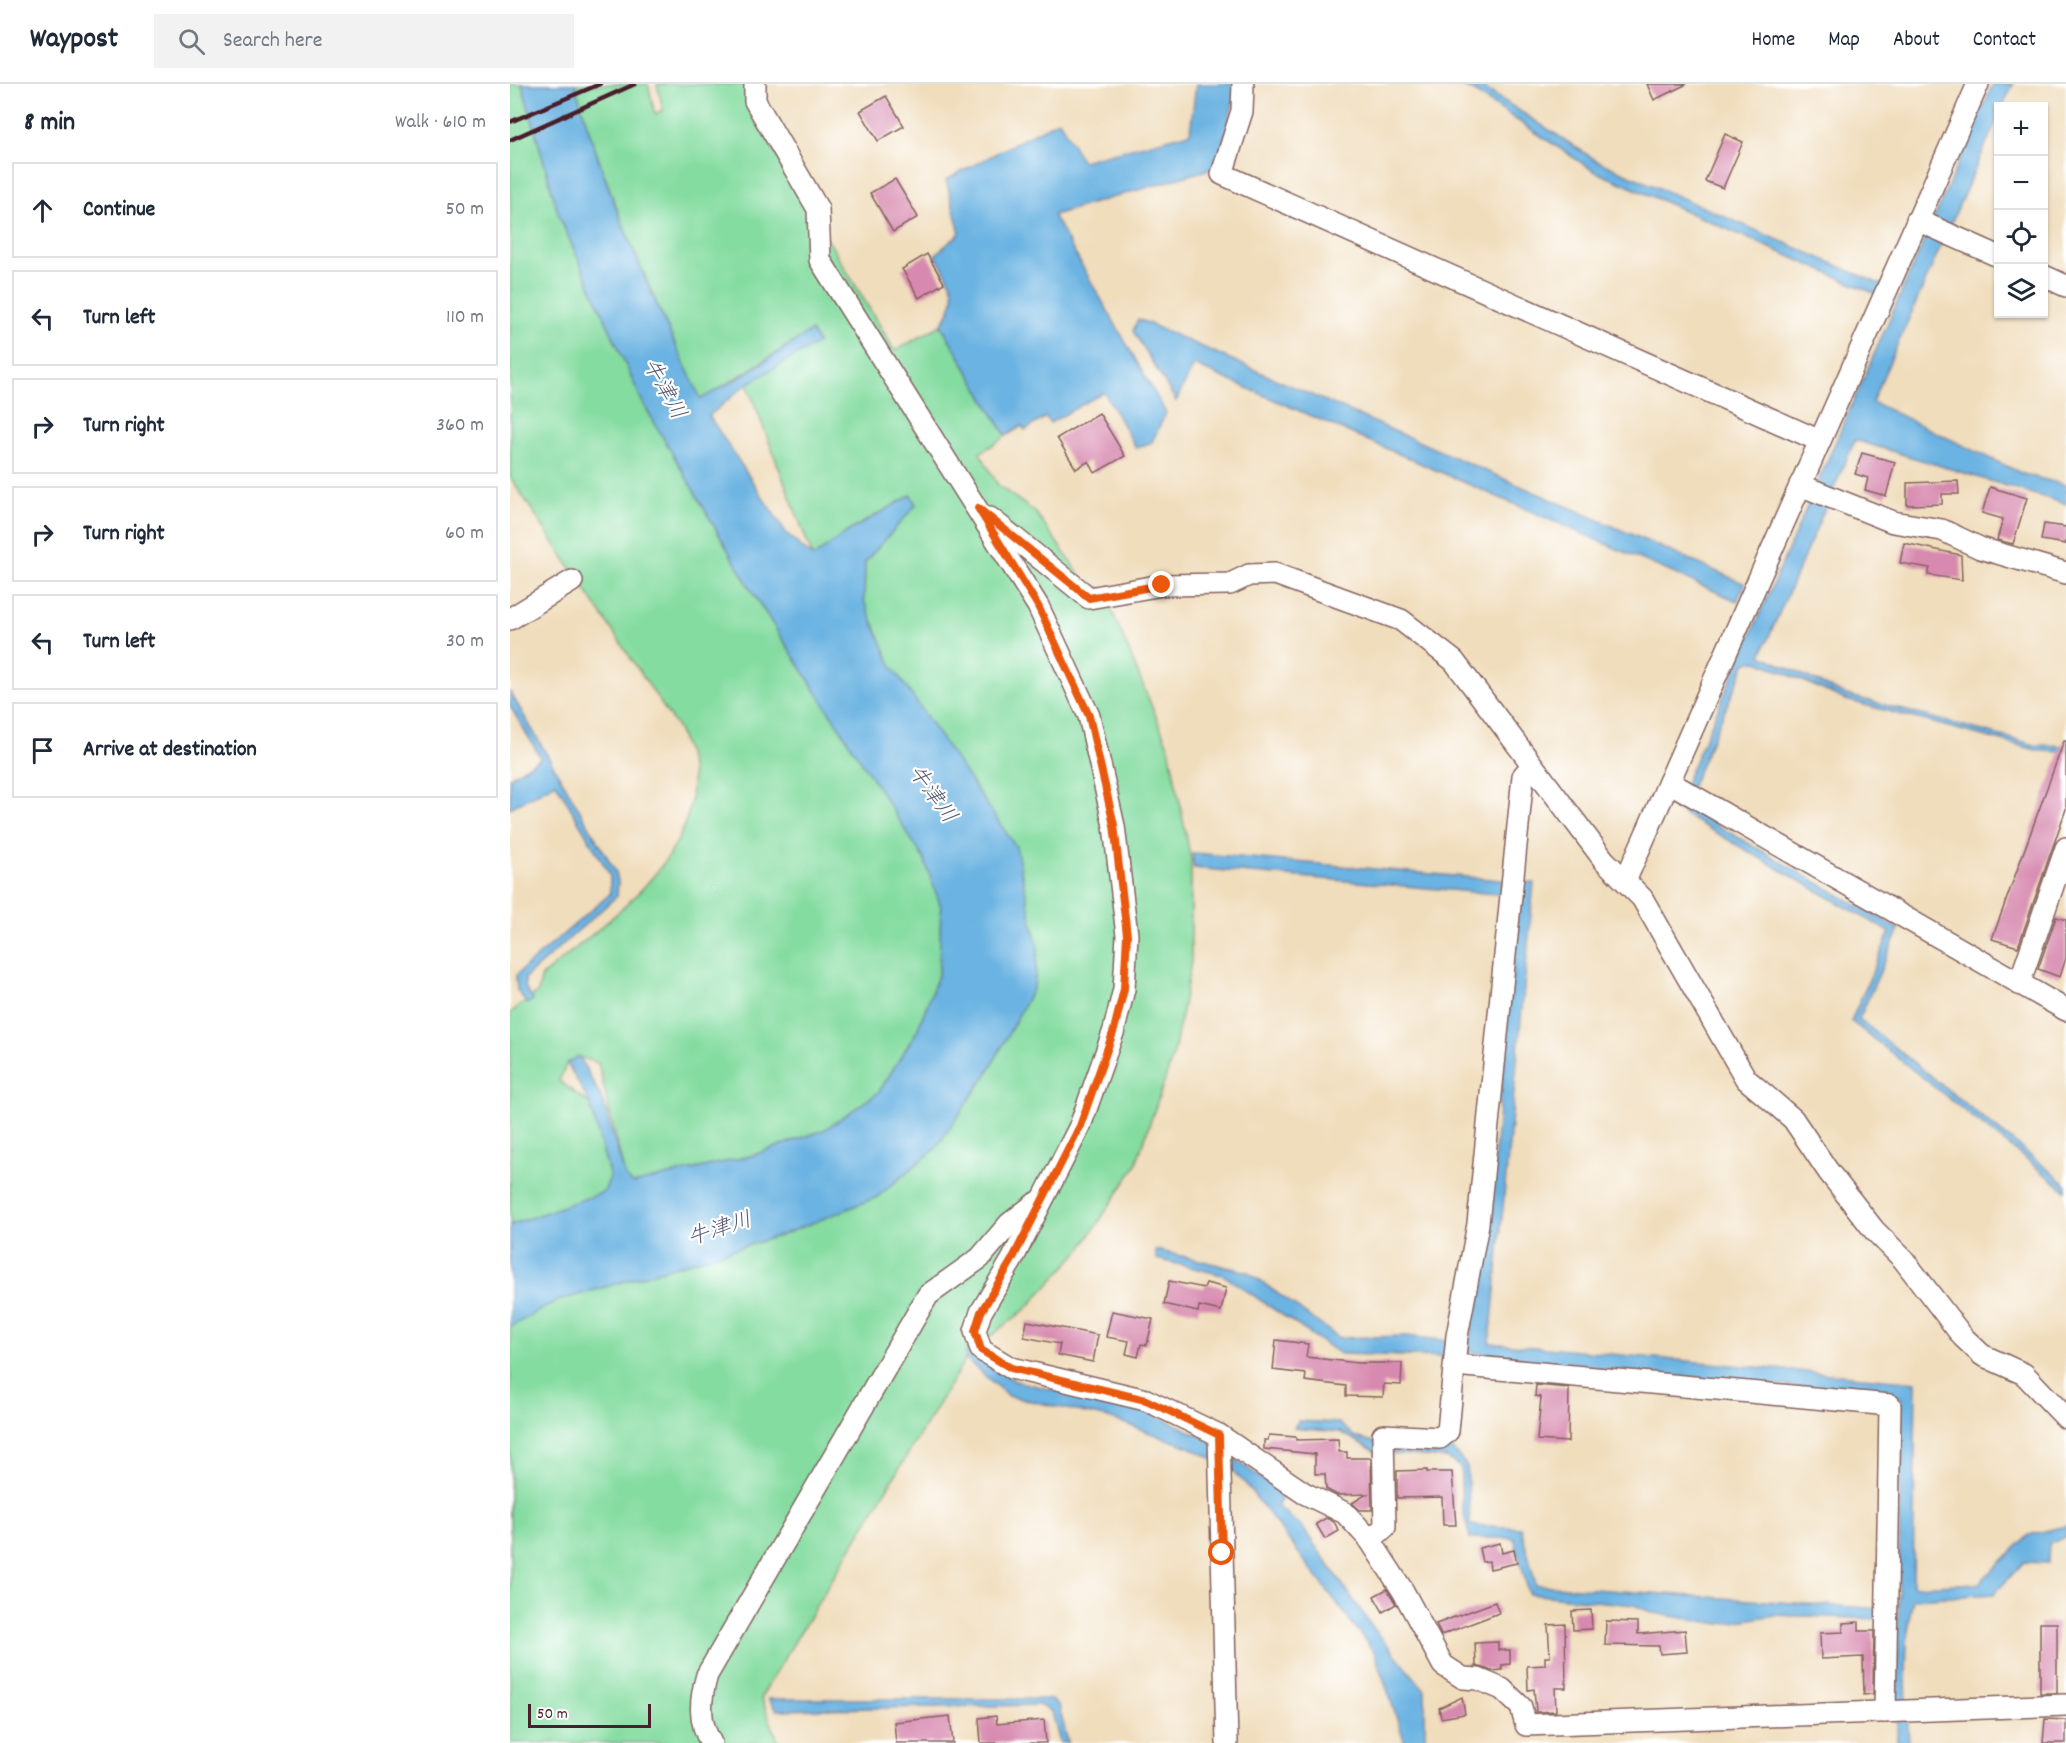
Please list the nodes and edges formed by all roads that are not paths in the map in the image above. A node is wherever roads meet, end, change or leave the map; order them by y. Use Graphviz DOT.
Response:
graph roads {
  1 [pos="755,84"];
  2 [pos="1244,84"];
  3 [pos="1978,84"];
  4 [pos="1917,220"];
  5 [pos="1994,254"];
  6 [pos="2048,278"];
  7 [pos="2066,286"];
  8 [pos="1820,441"];
  9 [pos="1800,485"];
  10 [pos="978,508"];
  11 [pos="2066,573"];
  12 [pos="572,581"];
  13 [pos="510,618"];
  14 [pos="1532,766"];
  15 [pos="1680,788"];
  16 [pos="2066,849"];
  17 [pos="1626,879"];
  18 [pos="2019,984"];
  19 [pos="2066,1010"];
  20 [pos="1041,1199"];
  21 [pos="1455,1365"];
  22 [pos="2066,1418"];
  23 [pos="1219,1435"];
  24 [pos="1370,1540"];
  25 [pos="2066,1705"];
  26 [pos="1896,1711"];
  27 [pos="1523,1734"];
  28 [pos="711,1743"];
  29 [pos="1227,1743"];
  1 -- 10 [label="street"];
  2 -- 8 [label="street"];
  3 -- 4 [label="street"];
  4 -- 5 [label="street"];
  4 -- 8 [label="street"];
  6 -- 7 [label="street"];
  8 -- 9 [label="street"];
  9 -- 11 [label="street"];
  9 -- 15 [label="street"];
  10 -- 14 [label="street"];
  10 -- 20 [label="street"];
  12 -- 13 [label="street"];
  14 -- 17 [label="street"];
  14 -- 21 [label="street"];
  15 -- 17 [label="street"];
  15 -- 18 [label="street"];
  16 -- 18 [label="street"];
  17 -- 22 [label="street"];
  18 -- 19 [label="street"];
  20 -- 23 [label="street"];
  20 -- 28 [label="street"];
  21 -- 24 [label="street"];
  21 -- 26 [label="street"];
  23 -- 24 [label="street"];
  23 -- 29 [label="street"];
  24 -- 27 [label="street"];
  25 -- 26 [label="street"];
  26 -- 27 [label="street"];
}
